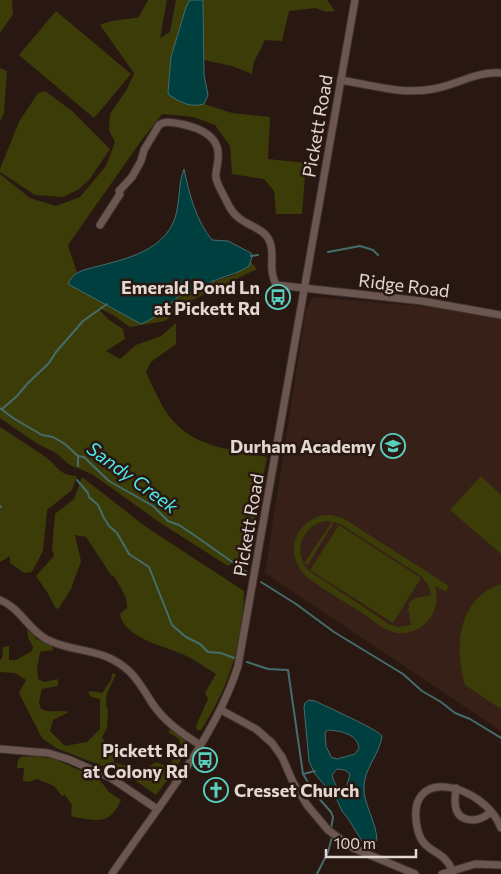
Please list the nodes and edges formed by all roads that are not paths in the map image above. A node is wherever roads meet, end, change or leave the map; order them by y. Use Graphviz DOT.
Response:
graph roads {
  1 [pos="355,0"];
  2 [pos="501,73"];
  3 [pos="341,80"];
  4 [pos="100,225"];
  5 [pos="303,289"];
  6 [pos="501,315"];
  7 [pos="0,600"];
  8 [pos="220,710"];
  9 [pos="200,745"];
  10 [pos="0,749"];
  11 [pos="456,788"];
  12 [pos="157,809"];
  13 [pos="491,812"];
  14 [pos="501,828"];
  15 [pos="501,865"];
  16 [pos="452,870"];
  17 [pos="112,874"];
  18 [pos="415,874"];
  19 [pos="442,874"];
  1 -- 3 [label="street, Pickett Road"];
  2 -- 3 [label="street"];
  3 -- 5 [label="street, Pickett Road"];
  4 -- 5 [label="street, Ridge Road"];
  5 -- 6 [label="street, Ridge Road"];
  5 -- 8 [label="street, Pickett Road"];
  7 -- 9 [label="street"];
  8 -- 9 [label="street, Pickett Road"];
  8 -- 18 [label="street"];
  9 -- 12 [label="street, Pickett Road"];
  10 -- 12 [label="street"];
  11 -- 13 [label="street"];
  11 -- 13 [label="street"];
  11 -- 16 [label="street"];
  12 -- 17 [label="street, Pickett Road"];
  13 -- 14 [label="street"];
  15 -- 16 [label="street"];
  16 -- 19 [label="street"];
}
